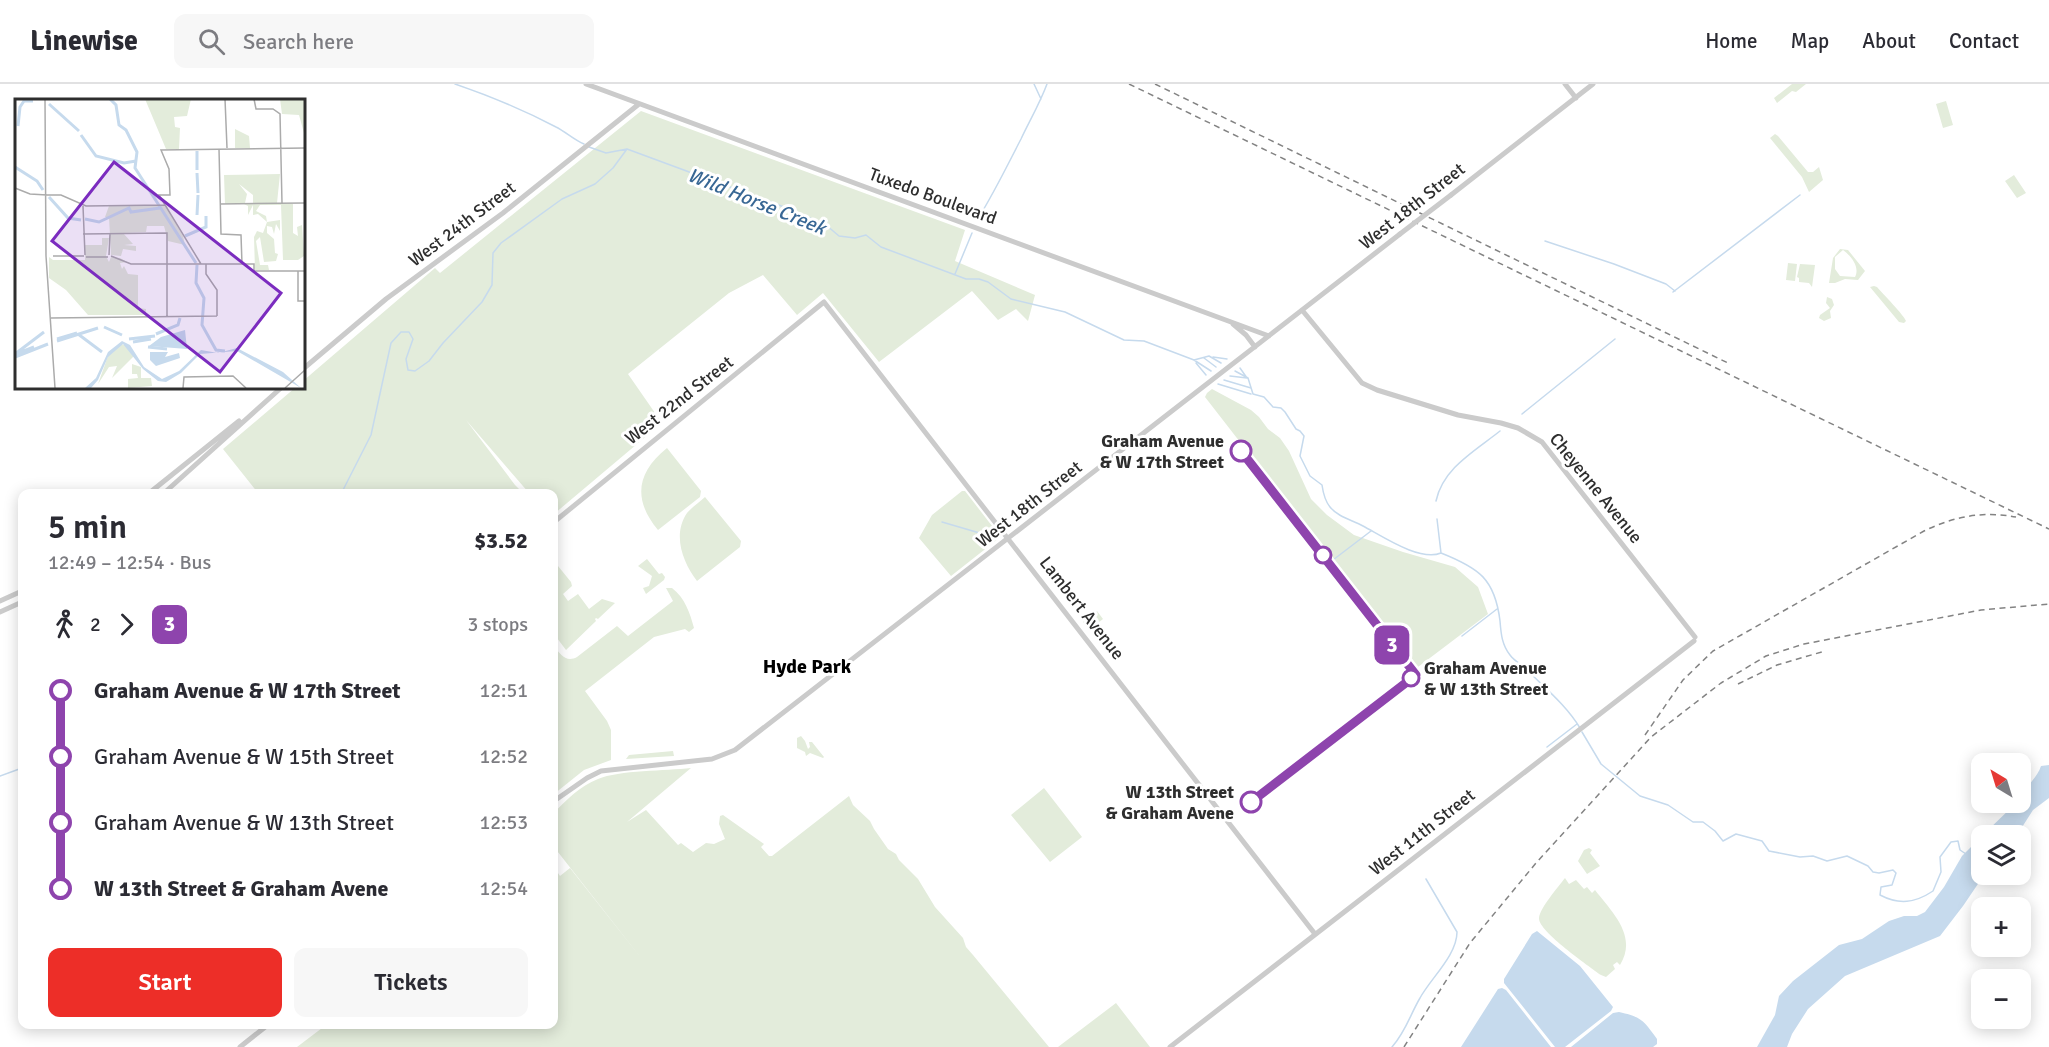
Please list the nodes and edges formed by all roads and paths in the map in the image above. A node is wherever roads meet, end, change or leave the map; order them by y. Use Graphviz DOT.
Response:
graph roads {
  1 [pos="586,84"];
  2 [pos="1565,84"];
  3 [pos="1593,84"];
  4 [pos="1575,98"];
  5 [pos="639,104"];
  6 [pos="824,302"];
  7 [pos="1302,310"];
  8 [pos="1229,322"];
  9 [pos="1269,336"];
  10 [pos="1255,347"];
  11 [pos="304,368"];
  12 [pos="281,388"];
  13 [pos="260,406"];
  14 [pos="154,489"];
  15 [pos="169,489"];
  16 [pos="558,519"];
  17 [pos="1009,538"];
  18 [pos="18,595"];
  19 [pos="0,601"];
  20 [pos="18,604"];
  21 [pos="0,612"];
  22 [pos="1694,639"];
  23 [pos="558,800"];
  24 [pos="1315,934"];
  25 [pos="263,1029"];
  26 [pos="240,1047"];
  27 [pos="1170,1047"];
  1 -- 5 [label="street, Tuxedo Boulevard"];
  2 -- 4 [label="street"];
  3 -- 4 [label="street, West 18th Street"];
  4 -- 7 [label="street, West 18th Street, bridge"];
  5 -- 8 [label="street, Tuxedo Boulevard"];
  5 -- 11 [label="street, West 24th Street"];
  6 -- 16 [label="street, West 22nd Street"];
  6 -- 17 [label="street, Lambert Avenue"];
  7 -- 9 [label="street, West 18th Street"];
  7 -- 22 [label="street, Cheyenne Avenue"];
  8 -- 9 [label="street, Tuxedo Boulevard"];
  8 -- 10 [label="street"];
  9 -- 10 [label="street, West 18th Street"];
  10 -- 17 [label="street, West 18th Street"];
  12 -- 13 [label="street"];
  13 -- 14 [label="street"];
  13 -- 15 [label="street"];
  17 -- 23 [label="street, West 18th Street"];
  17 -- 24 [label="street, Lambert Avenue"];
  18 -- 19 [label="street"];
  20 -- 21 [label="street"];
  22 -- 24 [label="street, West 11th Street"];
  24 -- 27 [label="street, West 11th Street"];
  25 -- 26 [label="street"];
}
